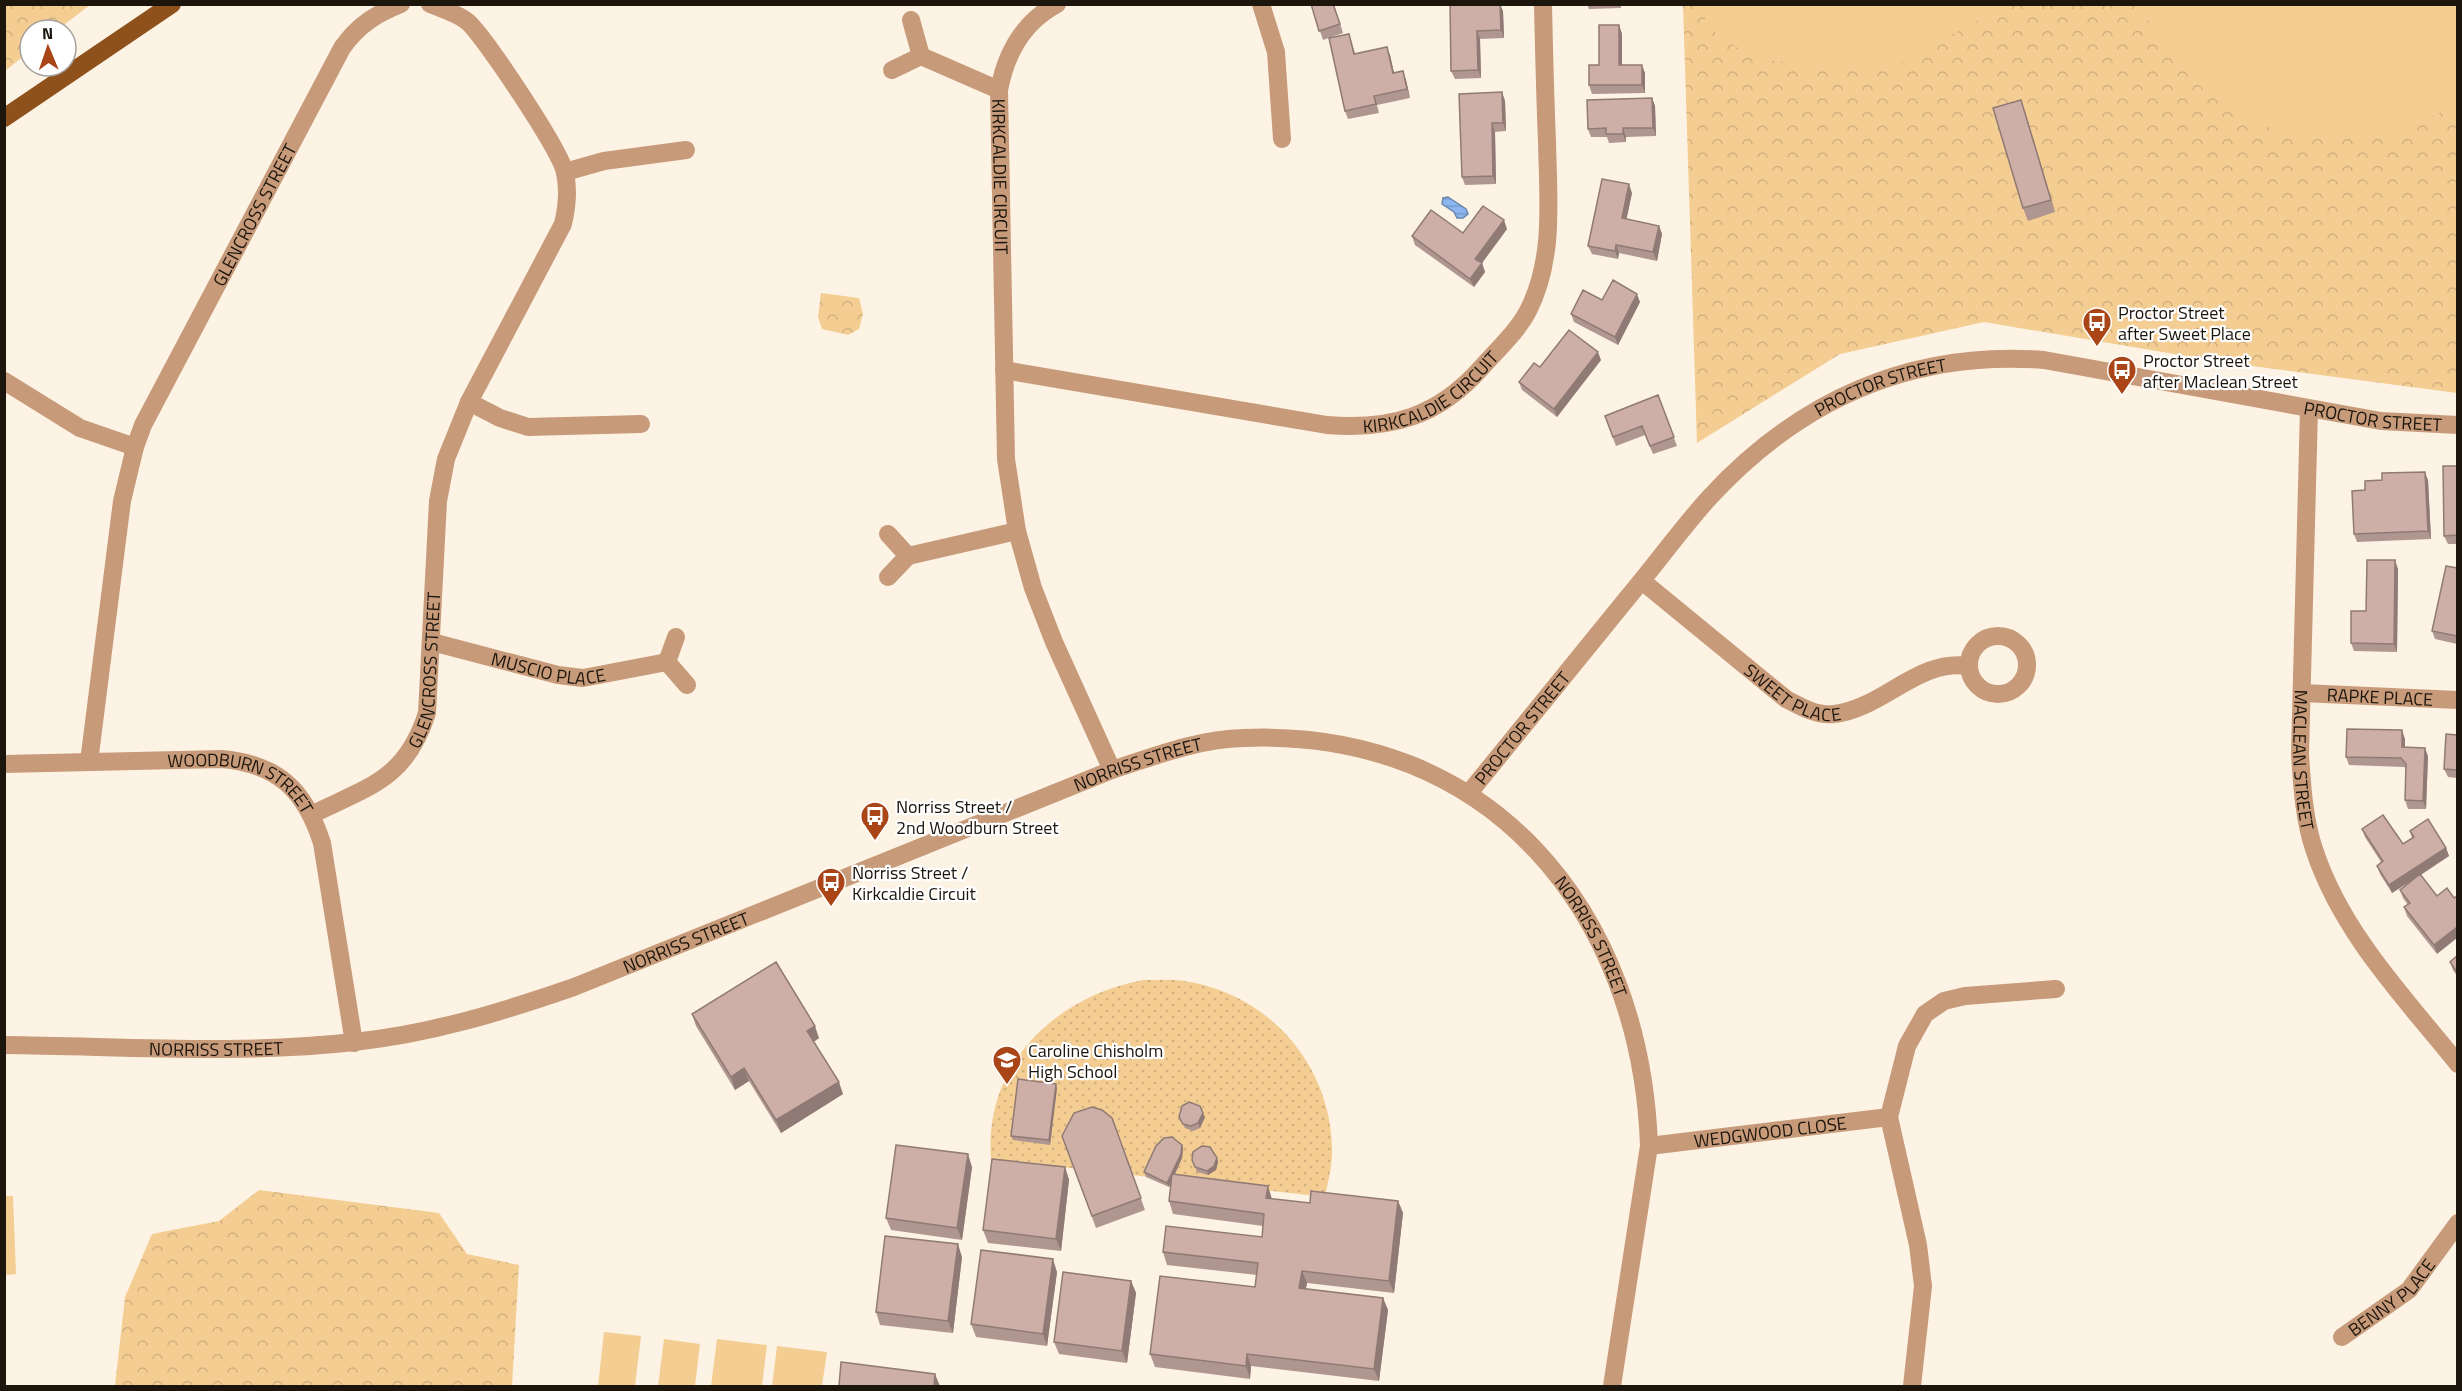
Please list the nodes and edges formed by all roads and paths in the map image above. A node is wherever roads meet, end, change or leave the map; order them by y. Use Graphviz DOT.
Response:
graph roads {
  1 [pos="172,4"];
  2 [pos="401,4"];
  3 [pos="430,4"];
  4 [pos="1057,4"];
  5 [pos="1261,4"];
  6 [pos="1543,4"];
  7 [pos="460,10"];
  8 [pos="911,20"];
  9 [pos="921,56"];
  10 [pos="892,70"];
  11 [pos="999,90"];
  12 [pos="4,118"];
  13 [pos="1282,139"];
  14 [pos="686,150"];
  15 [pos="565,172"];
  16 [pos="1004,370"];
  17 [pos="4,381"];
  18 [pos="469,402"];
  19 [pos="2309,409"];
  20 [pos="641,424"];
  21 [pos="2457,425"];
  22 [pos="135,447"];
  23 [pos="1017,531"];
  24 [pos="888,534"];
  25 [pos="908,556"];
  26 [pos="888,577"];
  27 [pos="1641,581"];
  28 [pos="676,637"];
  29 [pos="432,642"];
  30 [pos="667,662"];
  31 [pos="1968,666"];
  32 [pos="687,685"];
  33 [pos="2302,693"];
  34 [pos="2457,700"];
  35 [pos="89,762"];
  36 [pos="4,764"];
  37 [pos="1112,770"];
  38 [pos="1469,793"];
  39 [pos="313,814"];
  40 [pos="2056,989"];
  41 [pos="354,1042"];
  42 [pos="4,1045"];
  43 [pos="2457,1064"];
  44 [pos="1889,1117"];
  45 [pos="1650,1146"];
  46 [pos="2457,1223"];
  47 [pos="2342,1337"];
  48 [pos="1612,1386"];
  49 [pos="1912,1386"];
  1 -- 12 [label="main road"];
  2 -- 22 [label="street, GLENCROSS STREET"];
  3 -- 7 [label="street, GLENCROSS STREET"];
  4 -- 11 [label="street, KIRKCALDIE CIRCUIT"];
  5 -- 13 [label="street"];
  6 -- 16 [label="street, KIRKCALDIE CIRCUIT"];
  7 -- 15 [label="street, GLENCROSS STREET"];
  8 -- 9 [label="street"];
  9 -- 10 [label="street"];
  9 -- 11 [label="street"];
  11 -- 16 [label="street, KIRKCALDIE CIRCUIT"];
  14 -- 15 [label="street"];
  15 -- 18 [label="street, GLENCROSS STREET"];
  16 -- 23 [label="street, KIRKCALDIE CIRCUIT"];
  17 -- 22 [label="street"];
  18 -- 20 [label="street"];
  18 -- 29 [label="street, GLENCROSS STREET"];
  19 -- 21 [label="street, PROCTOR STREET"];
  19 -- 27 [label="street, PROCTOR STREET"];
  19 -- 33 [label="street, MACLEAN STREET"];
  22 -- 35 [label="street, GLENCROSS STREET"];
  23 -- 25 [label="street"];
  23 -- 37 [label="street, KIRKCALDIE CIRCUIT"];
  24 -- 25 [label="street"];
  25 -- 26 [label="street"];
  27 -- 31 [label="street, SWEET PLACE"];
  27 -- 38 [label="street, PROCTOR STREET"];
  28 -- 30 [label="street"];
  29 -- 30 [label="street, MUSCIO PLACE"];
  29 -- 39 [label="street, GLENCROSS STREET"];
  30 -- 32 [label="street"];
  33 -- 34 [label="street, RAPKE PLACE"];
  33 -- 43 [label="street, MACLEAN STREET"];
  35 -- 36 [label="street, WOODBURN STREET"];
  35 -- 39 [label="street, WOODBURN STREET"];
  37 -- 38 [label="street, NORRISS STREET"];
  37 -- 41 [label="street, NORRISS STREET"];
  38 -- 45 [label="street, NORRISS STREET"];
  39 -- 41 [label="street, WOODBURN STREET"];
  40 -- 44 [label="street"];
  41 -- 42 [label="street, NORRISS STREET"];
  44 -- 45 [label="street, WEDGWOOD CLOSE"];
  44 -- 49 [label="street"];
  45 -- 48 [label="street, NORRISS STREET"];
  46 -- 47 [label="street, BENNY PLACE"];
}
